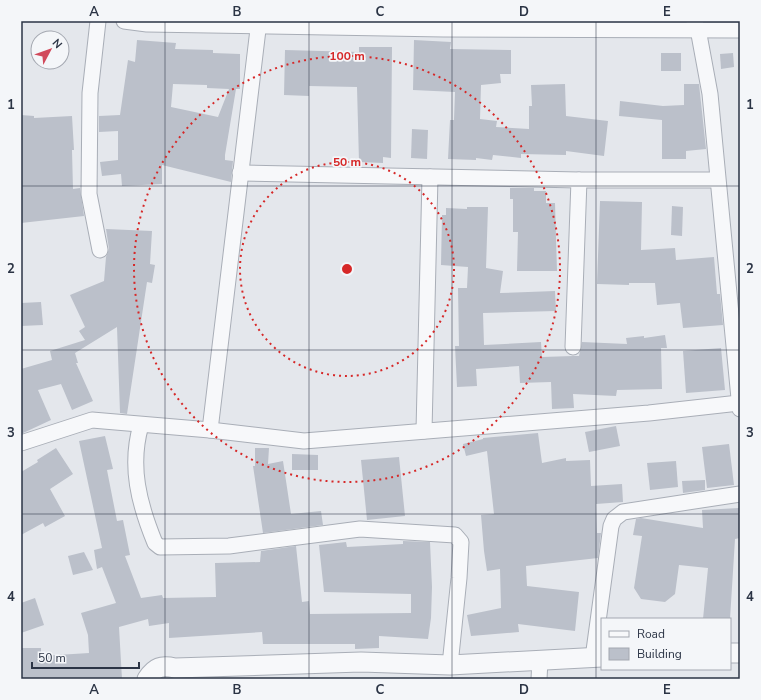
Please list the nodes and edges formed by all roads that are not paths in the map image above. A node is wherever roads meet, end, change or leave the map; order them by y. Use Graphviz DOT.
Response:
graph roads {
  1 [pos="98,21"];
  2 [pos="124,21"];
  3 [pos="147,22"];
  4 [pos="259,23"];
  5 [pos="341,24"];
  6 [pos="478,25"];
  7 [pos="696,25"];
  8 [pos="740,30"];
  9 [pos="240,173"];
  10 [pos="430,177"];
  11 [pos="579,180"];
  12 [pos="717,180"];
  13 [pos="100,250"];
  14 [pos="573,347"];
  15 [pos="740,406"];
  16 [pos="141,425"];
  17 [pos="210,430"];
  18 [pos="424,431"];
  19 [pos="21,443"];
  20 [pos="740,494"];
  21 [pos="602,618"];
  22 [pos="601,628"];
  23 [pos="598,658"];
  24 [pos="540,660"];
  25 [pos="450,665"];
  26 [pos="147,679"];
  27 [pos="539,679"];
  1 -- 13 [label="street"];
  2 -- 3 [label="street"];
  3 -- 4 [label="street"];
  4 -- 5 [label="street"];
  4 -- 9 [label="street"];
  5 -- 6 [label="street"];
  6 -- 7 [label="street"];
  7 -- 8 [label="street"];
  7 -- 12 [label="street"];
  9 -- 10 [label="street"];
  9 -- 17 [label="street"];
  10 -- 11 [label="street"];
  10 -- 18 [label="street"];
  11 -- 12 [label="street"];
  11 -- 14 [label="street"];
  12 -- 15 [label="street"];
  15 -- 18 [label="street"];
  16 -- 17 [label="street"];
  16 -- 19 [label="street"];
  16 -- 25 [label="street"];
  17 -- 18 [label="street"];
  20 -- 21 [label="street"];
  22 -- 23 [label="street"];
  23 -- 24 [label="street"];
  24 -- 25 [label="street"];
  24 -- 27 [label="street"];
  25 -- 26 [label="street"];
}
